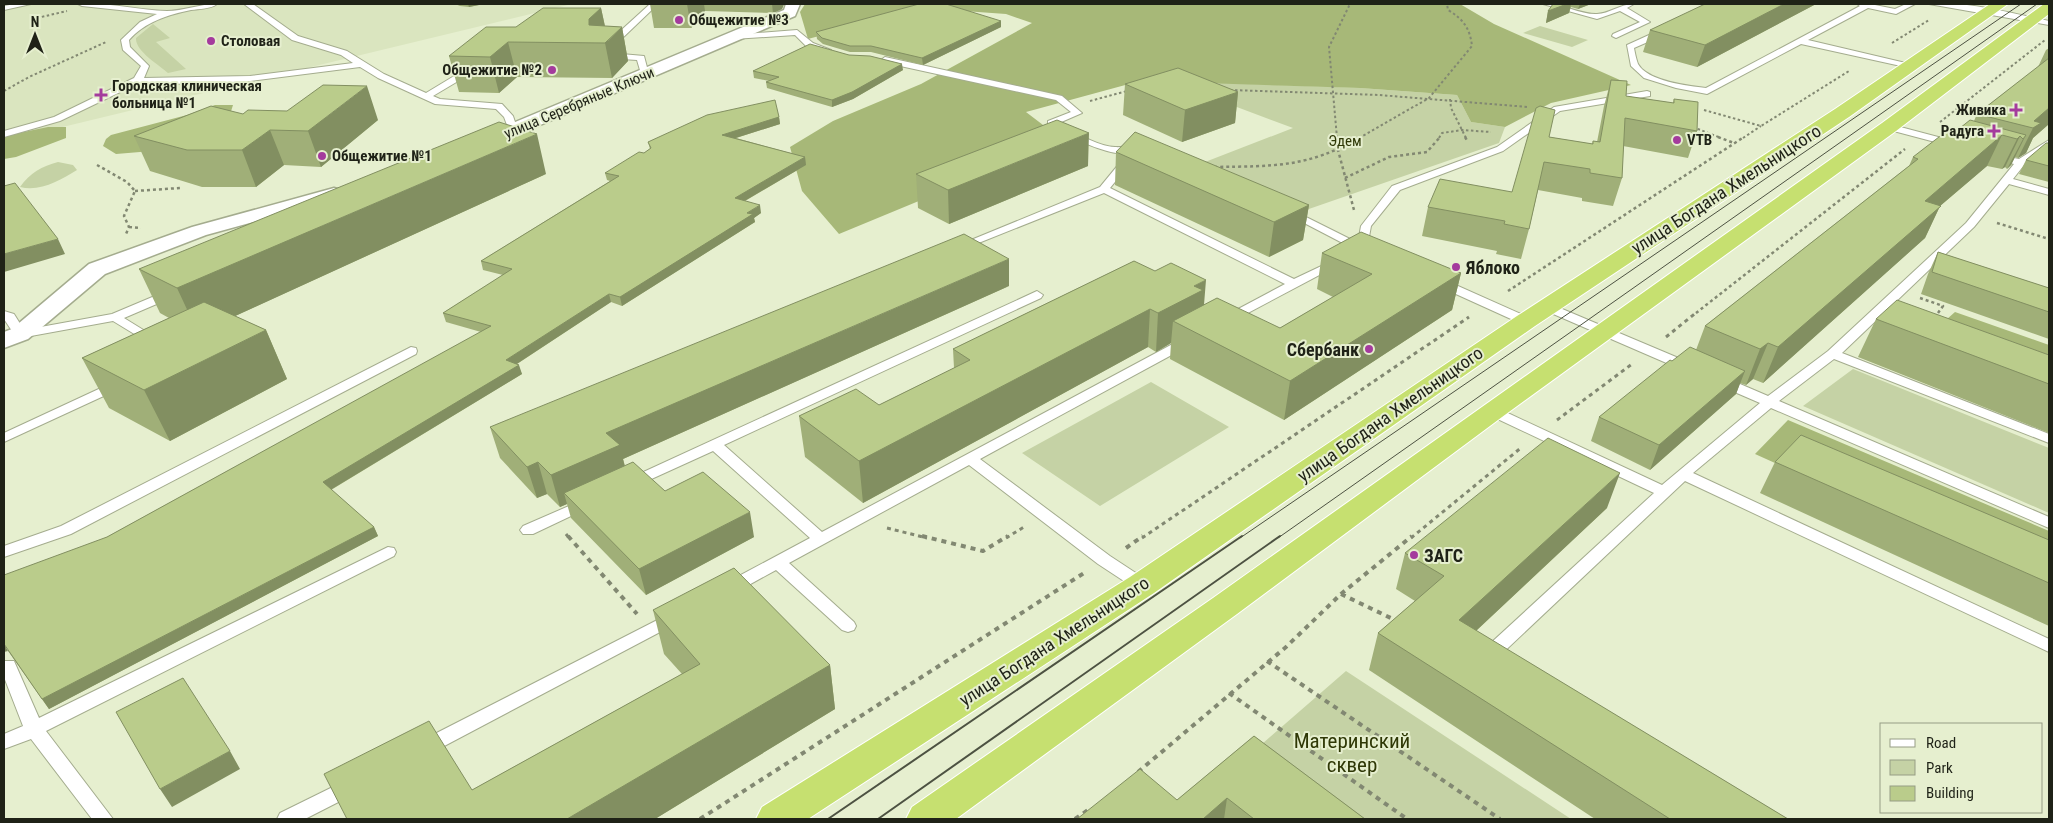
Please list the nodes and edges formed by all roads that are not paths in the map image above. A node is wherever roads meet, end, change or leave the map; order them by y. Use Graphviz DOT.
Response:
graph roads {
  1 [pos="27,4"];
  2 [pos="82,4"];
  3 [pos="213,4"];
  4 [pos="248,4"];
  5 [pos="654,4"];
  6 [pos="793,4"];
  7 [pos="1547,4"];
  8 [pos="1630,4"];
  9 [pos="1864,4"];
  10 [pos="1911,4"];
  11 [pos="1933,4"];
  12 [pos="1994,7"];
  13 [pos="4,8"];
  14 [pos="1621,8"];
  15 [pos="167,13"];
  16 [pos="2044,16"];
  17 [pos="1672,28"];
  18 [pos="1617,34"];
  19 [pos="733,37"];
  20 [pos="1801,41"];
  21 [pos="834,51"];
  22 [pos="878,59"];
  23 [pos="482,63"];
  24 [pos="360,64"];
  25 [pos="1906,66"];
  26 [pos="645,75"];
  27 [pos="138,80"];
  28 [pos="1647,94"];
  29 [pos="426,96"];
  30 [pos="1889,127"];
  31 [pos="513,131"];
  32 [pos="4,134"];
  33 [pos="2049,143"];
  34 [pos="1967,148"];
  35 [pos="463,150"];
  36 [pos="1985,153"];
  37 [pos="2020,163"];
  38 [pos="2006,180"];
  39 [pos="354,189"];
  40 [pos="1104,189"];
  41 [pos="2049,192"];
  42 [pos="1276,206"];
  43 [pos="977,240"];
  44 [pos="1359,254"];
  45 [pos="1426,277"];
  46 [pos="1294,284"];
  47 [pos="179,290"];
  48 [pos="1037,295"];
  49 [pos="1537,314"];
  50 [pos="4,315"];
  51 [pos="115,317"];
  52 [pos="1217,325"];
  53 [pos="1605,331"];
  54 [pos="1200,335"];
  55 [pos="12,338"];
  56 [pos="168,351"];
  57 [pos="411,351"];
  58 [pos="1833,354"];
  59 [pos="131,377"];
  60 [pos="1770,402"];
  61 [pos="1492,411"];
  62 [pos="4,438"];
  63 [pos="2049,439"];
  64 [pos="716,445"];
  65 [pos="971,460"];
  66 [pos="1684,474"];
  67 [pos="616,490"];
  68 [pos="1665,492"];
  69 [pos="598,498"];
  70 [pos="2049,523"];
  71 [pos="528,530"];
  72 [pos="822,540"];
  73 [pos="4,552"];
  74 [pos="388,552"];
  75 [pos="778,563"];
  76 [pos="1142,585"];
  77 [pos="718,594"];
  78 [pos="684,612"];
  79 [pos="848,626"];
  80 [pos="2049,646"];
  81 [pos="8,666"];
  82 [pos="1501,670"];
  83 [pos="34,730"];
  84 [pos="4,742"];
  85 [pos="408,756"];
  86 [pos="365,779"];
  87 [pos="103,819"];
  88 [pos="287,819"];
  89 [pos="776,819"];
  90 [pos="926,819"];
  1 -- 13 [label="lane"];
  2 -- 15 [label="lane"];
  3 -- 15 [label="lane"];
  4 -- 24 [label="lane"];
  5 -- 26 [label="lane"];
  6 -- 19 [label="street, улица Серебряные Ключи"];
  7 -- 14 [label="lane"];
  8 -- 14 [label="lane"];
  9 -- 10 [label="lane"];
  9 -- 20 [label="lane"];
  11 -- 12 [label="lane"];
  12 -- 16 [label="lane"];
  12 -- 25 [label="highway, улица Богдана Хмельницкого"];
  14 -- 18 [label="lane"];
  15 -- 27 [label="lane"];
  16 -- 30 [label="highway"];
  17 -- 20 [label="lane"];
  19 -- 21 [label="lane"];
  19 -- 26 [label="street, улица Серебряные Ключи"];
  20 -- 25 [label="lane"];
  22 -- 40 [label="lane"];
  23 -- 29 [label="lane"];
  24 -- 27 [label="lane"];
  24 -- 29 [label="lane"];
  25 -- 49 [label="highway, улица Богдана Хмельницкого"];
  26 -- 31 [label="street, улица Серебряные Ключи"];
  27 -- 32 [label="lane"];
  28 -- 44 [label="lane"];
  29 -- 31 [label="lane"];
  30 -- 34 [label="lane"];
  30 -- 53 [label="highway"];
  31 -- 35 [label="street, улица Серебряные Ключи"];
  33 -- 37 [label="lane"];
  36 -- 37 [label="lane"];
  37 -- 38 [label="lane"];
  38 -- 41 [label="lane"];
  38 -- 58 [label="lane"];
  39 -- 55 [label="street"];
  40 -- 43 [label="lane"];
  40 -- 46 [label="lane"];
  42 -- 44 [label="lane"];
  44 -- 46 [label="lane"];
  45 -- 49 [label="lane"];
  46 -- 52 [label="lane"];
  47 -- 51 [label="lane"];
  48 -- 64 [label="lane"];
  49 -- 53 [label="lane"];
  49 -- 76 [label="highway, улица Богдана Хмельницкого"];
  50 -- 55 [label="lane"];
  51 -- 55 [label="lane"];
  51 -- 56 [label="lane"];
  53 -- 60 [label="lane"];
  53 -- 61 [label="highway"];
  54 -- 65 [label="lane"];
  57 -- 73 [label="lane"];
  58 -- 60 [label="lane"];
  58 -- 63 [label="lane"];
  59 -- 62 [label="lane"];
  60 -- 66 [label="lane"];
  60 -- 70 [label="lane"];
  61 -- 68 [label="lane"];
  61 -- 90 [label="highway"];
  64 -- 67 [label="lane"];
  64 -- 72 [label="lane"];
  65 -- 72 [label="lane"];
  65 -- 76 [label="lane"];
  66 -- 68 [label="lane"];
  66 -- 80 [label="lane"];
  68 -- 82 [label="lane"];
  69 -- 71 [label="lane"];
  72 -- 75 [label="lane"];
  74 -- 83 [label="lane"];
  75 -- 77 [label="lane"];
  75 -- 79 [label="lane"];
  76 -- 89 [label="highway, улица Богдана Хмельницкого"];
  78 -- 85 [label="lane"];
  81 -- 83 [label="lane"];
  83 -- 84 [label="lane"];
  83 -- 87 [label="lane"];
  86 -- 88 [label="lane"];
}
